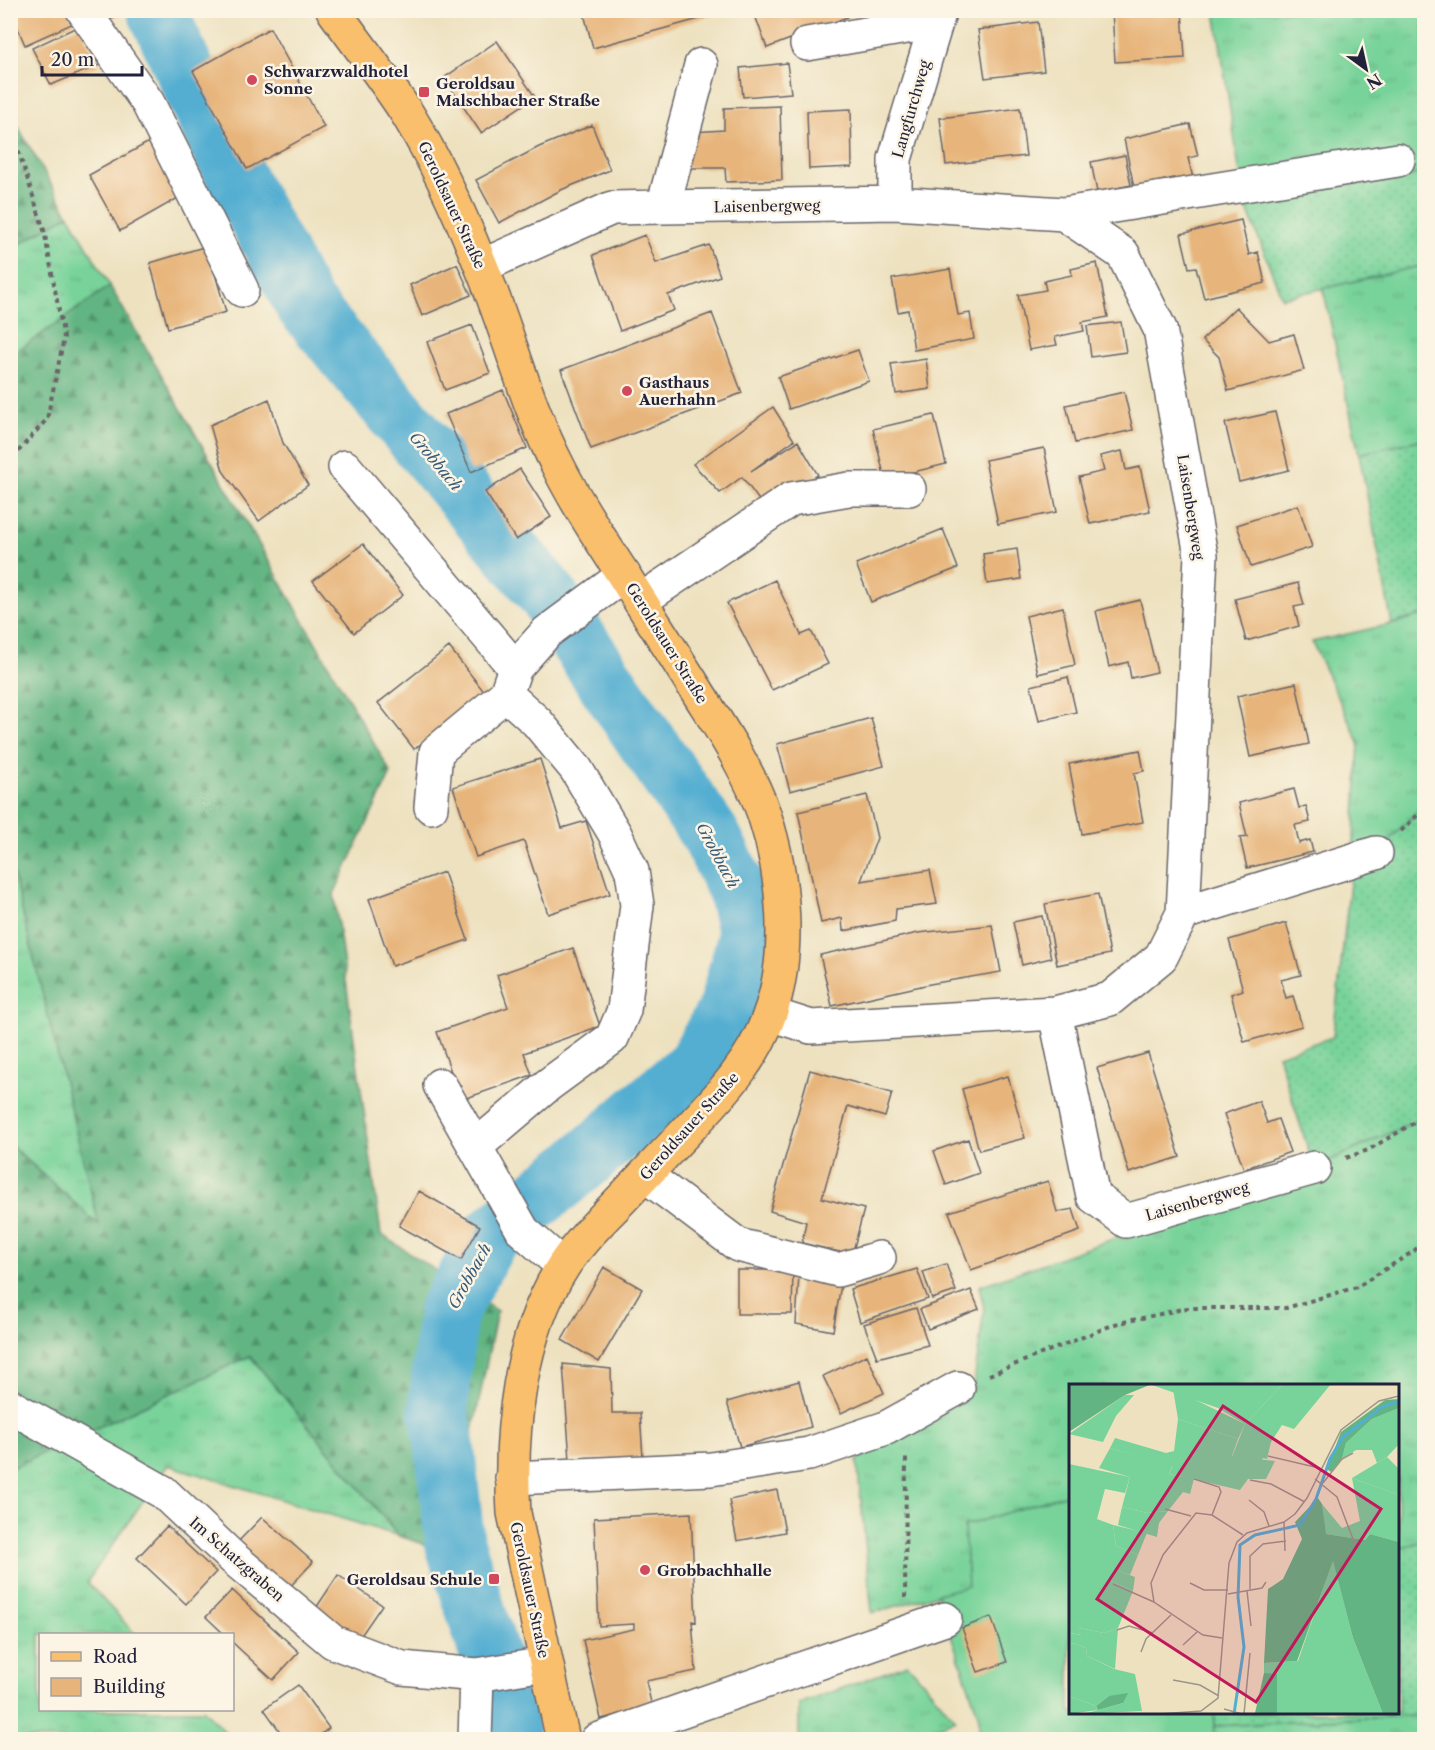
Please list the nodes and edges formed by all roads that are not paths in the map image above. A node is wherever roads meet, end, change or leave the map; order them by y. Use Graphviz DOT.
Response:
graph roads {
  1 [pos="83,10"];
  2 [pos="333,10"];
  3 [pos="945,15"];
  4 [pos="807,44"];
  5 [pos="701,65"];
  6 [pos="1398,160"];
  7 [pos="895,203"];
  8 [pos="663,207"];
  9 [pos="1064,214"];
  10 [pos="482,266"];
  11 [pos="242,290"];
  12 [pos="345,467"];
  13 [pos="909,489"];
  14 [pos="632,588"];
  15 [pos="511,681"];
  16 [pos="431,807"];
  17 [pos="1376,853"];
  18 [pos="1183,913"];
  19 [pos="1055,1013"];
  20 [pos="770,1014"];
  21 [pos="440,1085"];
  22 [pos="475,1147"];
  23 [pos="1314,1168"];
  24 [pos="645,1175"];
  25 [pos="879,1258"];
  26 [pos="563,1266"];
  27 [pos="958,1388"];
  28 [pos="10,1406"];
  29 [pos="512,1479"];
  30 [pos="932,1623"];
  31 [pos="532,1666"];
  32 [pos="477,1675"];
  33 [pos="475,1740"];
  34 [pos="562,1740"];
  35 [pos="597,1740"];
  1 -- 11 [label="street"];
  2 -- 10 [label="main road, Geroldsauer Straße"];
  3 -- 4 [label="street"];
  3 -- 7 [label="street, Langfurchweg"];
  5 -- 8 [label="street"];
  6 -- 9 [label="street, Laisenbergweg"];
  7 -- 8 [label="street, Laisenbergweg"];
  7 -- 9 [label="street, Laisenbergweg"];
  8 -- 10 [label="street, Laisenbergweg"];
  9 -- 18 [label="street, Laisenbergweg"];
  10 -- 14 [label="main road, Geroldsauer Straße"];
  12 -- 15 [label="street"];
  13 -- 14 [label="street"];
  14 -- 15 [label="street, Geroldsauer Straße"];
  14 -- 20 [label="main road, Geroldsauer Straße"];
  15 -- 16 [label="street, Geroldsauer Straße"];
  15 -- 22 [label="street"];
  17 -- 18 [label="street"];
  18 -- 19 [label="street, Laisenbergweg"];
  19 -- 20 [label="street, Laisenbergweg"];
  19 -- 23 [label="street, Laisenbergweg"];
  20 -- 24 [label="main road, Geroldsauer Straße"];
  21 -- 22 [label="street"];
  22 -- 26 [label="street"];
  24 -- 25 [label="street"];
  24 -- 26 [label="main road, Geroldsauer Straße"];
  26 -- 29 [label="main road, Geroldsauer Straße"];
  27 -- 29 [label="street"];
  28 -- 32 [label="street, Im Schatzgraben"];
  29 -- 31 [label="main road, Geroldsauer Straße"];
  30 -- 35 [label="street"];
  31 -- 32 [label="street, Im Schatzgraben"];
  31 -- 34 [label="main road, Geroldsauer Straße"];
  32 -- 33 [label="street"];
}
